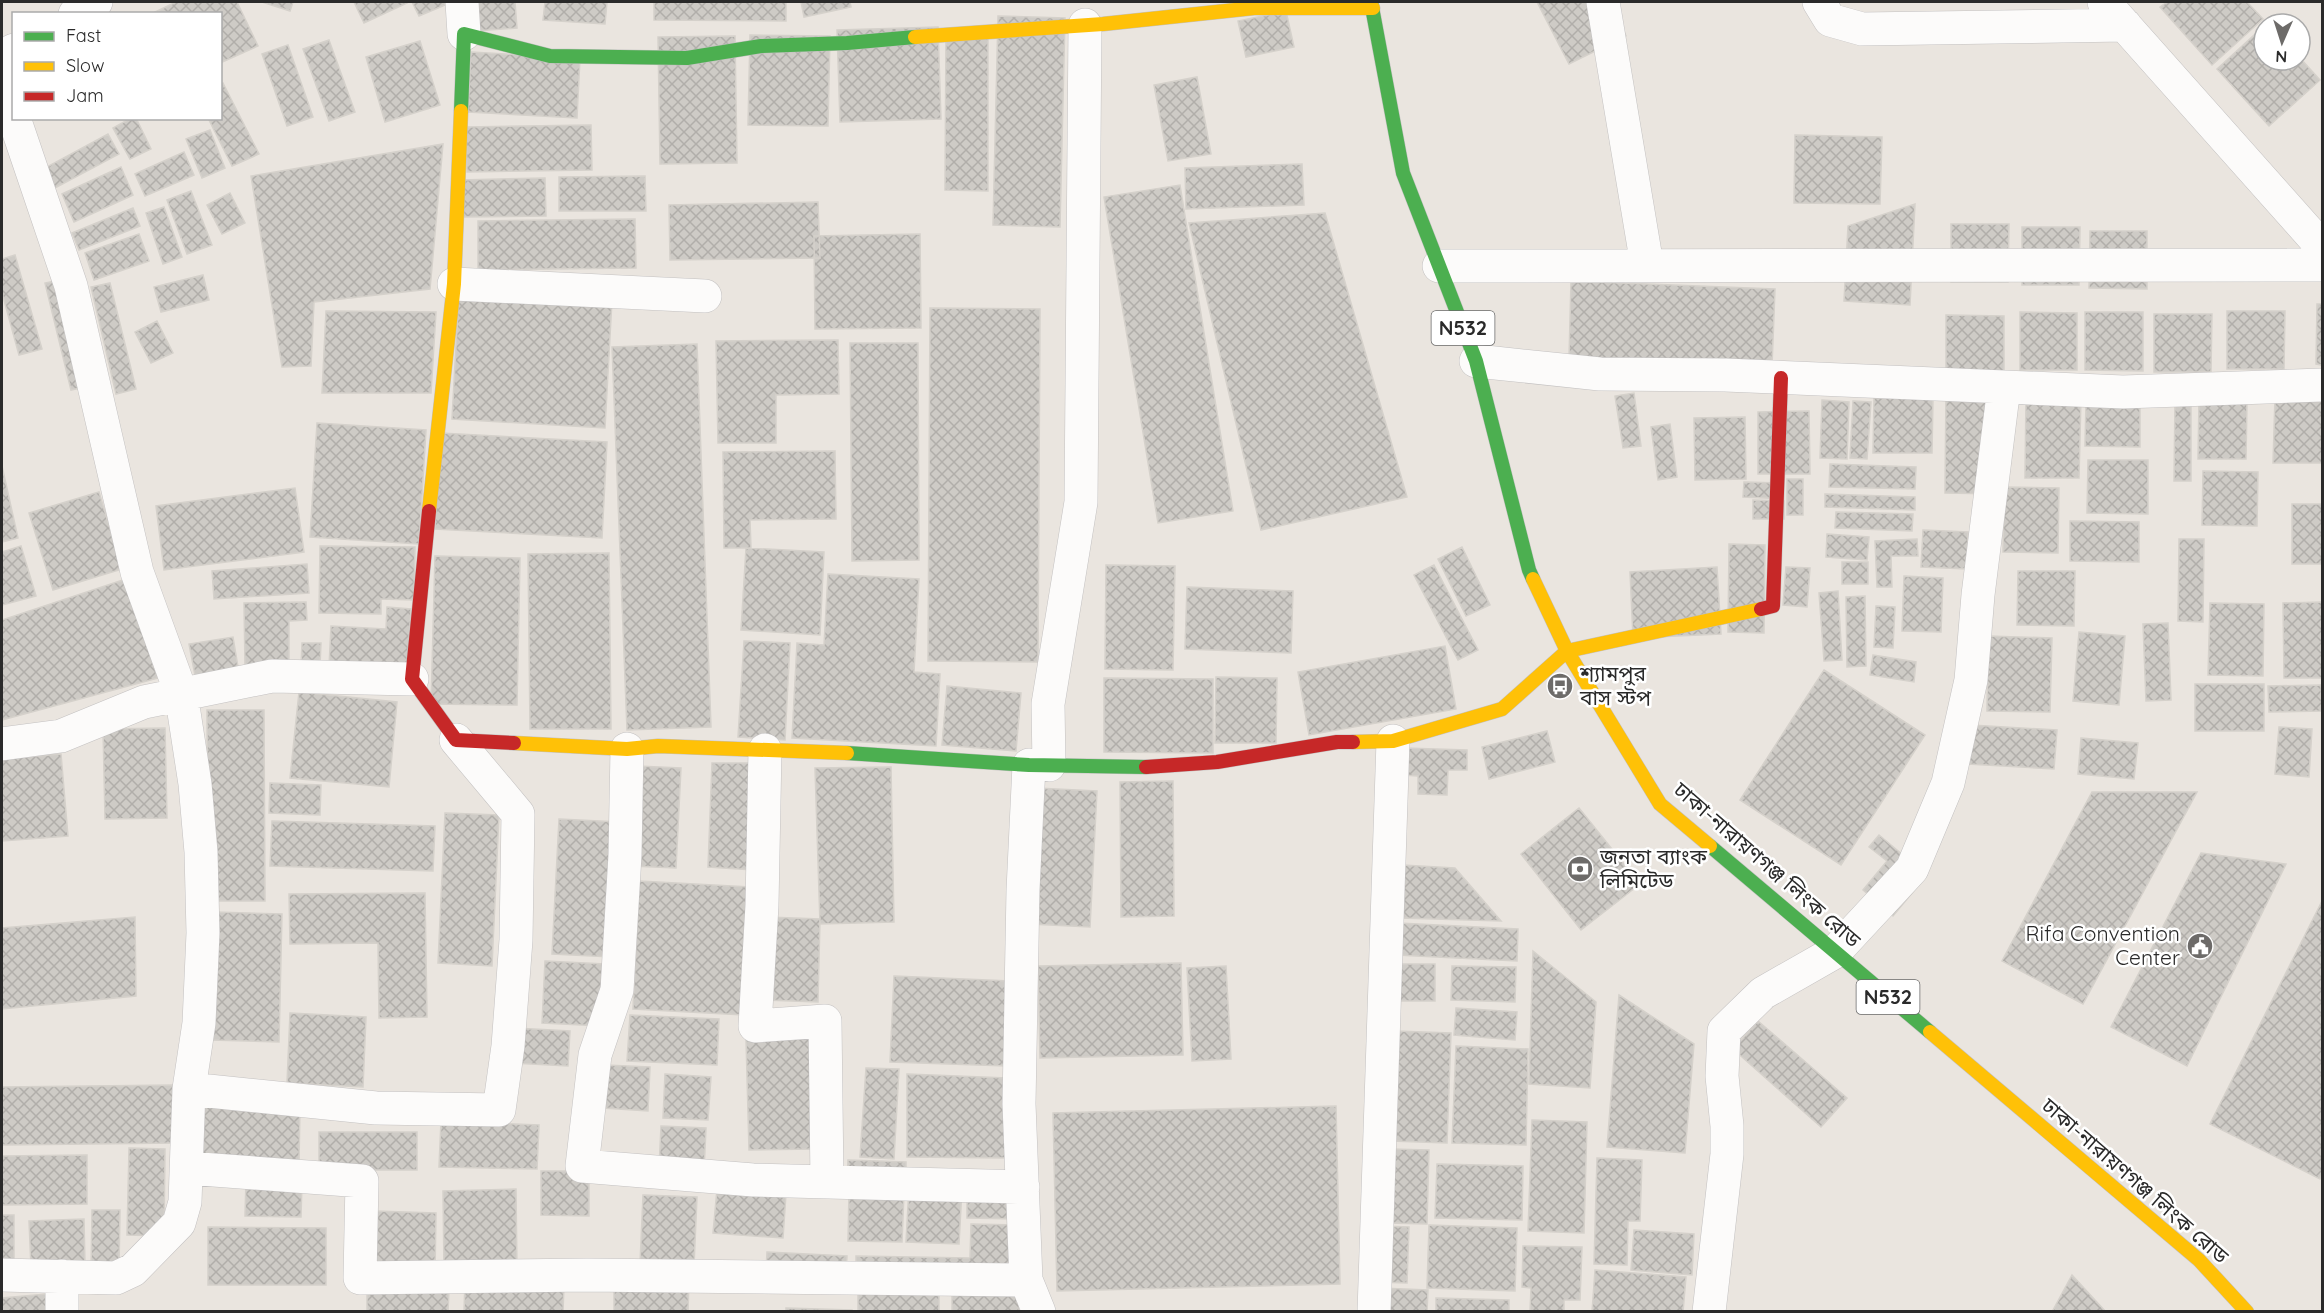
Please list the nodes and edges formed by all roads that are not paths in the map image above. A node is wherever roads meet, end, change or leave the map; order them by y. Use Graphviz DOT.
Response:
graph roads {
  1 [pos="96,2"];
  2 [pos="462,2"];
  3 [pos="1603,2"];
  4 [pos="1819,2"];
  5 [pos="1372,5"];
  6 [pos="78,12"];
  7 [pos="2114,13"];
  8 [pos="1085,25"];
  9 [pos="464,34"];
  10 [pos="2,81"];
  11 [pos="12,112"];
  12 [pos="15,120"];
  13 [pos="2322,247"];
  14 [pos="1647,265"];
  15 [pos="2322,265"];
  16 [pos="1439,266"];
  17 [pos="454,284"];
  18 [pos="705,296"];
  19 [pos="1476,361"];
  20 [pos="1781,378"];
  21 [pos="2322,385"];
  22 [pos="2004,387"];
  23 [pos="1567,651"];
  24 [pos="412,679"];
  25 [pos="181,693"];
  26 [pos="456,740"];
  27 [pos="1393,741"];
  28 [pos="2,744"];
  29 [pos="627,749"];
  30 [pos="765,750"];
  31 [pos="1039,765"];
  32 [pos="1835,952"];
  33 [pos="189,1089"];
  34 [pos="188,1168"];
  35 [pos="827,1182"];
  36 [pos="1023,1187"];
  37 [pos="2,1275"];
  38 [pos="62,1276"];
  39 [pos="1026,1280"];
  40 [pos="62,1311"];
  41 [pos="1039,1311"];
  42 [pos="1374,1311"];
  43 [pos="1709,1311"];
  44 [pos="2247,1311"];
  1 -- 6 [label="street"];
  2 -- 9 [label="street"];
  3 -- 14 [label="street"];
  4 -- 7 [label="street"];
  5 -- 8 [label="main road"];
  5 -- 16 [label="main road, ঢাকা-নারায়ণগঞ্জ লিংক রোড / N532"];
  7 -- 13 [label="street"];
  8 -- 9 [label="main road"];
  8 -- 31 [label="street"];
  9 -- 17 [label="main road"];
  10 -- 11 [label="street"];
  12 -- 25 [label="street"];
  14 -- 15 [label="street"];
  14 -- 16 [label="street"];
  16 -- 19 [label="main road, ঢাকা-নারায়ণগঞ্জ লিংক রোড / N532"];
  17 -- 18 [label="street"];
  17 -- 24 [label="main road"];
  19 -- 20 [label="street"];
  19 -- 23 [label="main road, ঢাকা-নারায়ণগঞ্জ লিংক রোড / N532"];
  20 -- 22 [label="street"];
  20 -- 23 [label="main road"];
  21 -- 22 [label="street"];
  22 -- 32 [label="street"];
  23 -- 27 [label="main road"];
  23 -- 32 [label="main road, ঢাকা-নারায়ণগঞ্জ লিংক রোড / N532"];
  24 -- 25 [label="street"];
  24 -- 26 [label="main road"];
  25 -- 28 [label="street"];
  25 -- 33 [label="street"];
  26 -- 29 [label="main road"];
  26 -- 33 [label="street"];
  27 -- 31 [label="main road"];
  27 -- 42 [label="street"];
  29 -- 30 [label="main road"];
  29 -- 35 [label="street"];
  30 -- 31 [label="main road"];
  30 -- 35 [label="street"];
  31 -- 36 [label="street"];
  32 -- 43 [label="street"];
  32 -- 44 [label="main road, ঢাকা-নারায়ণগঞ্জ লিংক রোড / N532"];
  33 -- 34 [label="street"];
  34 -- 38 [label="street"];
  34 -- 39 [label="street"];
  35 -- 36 [label="street"];
  36 -- 39 [label="street"];
  37 -- 38 [label="street"];
  38 -- 40 [label="street"];
  39 -- 41 [label="street"];
}
